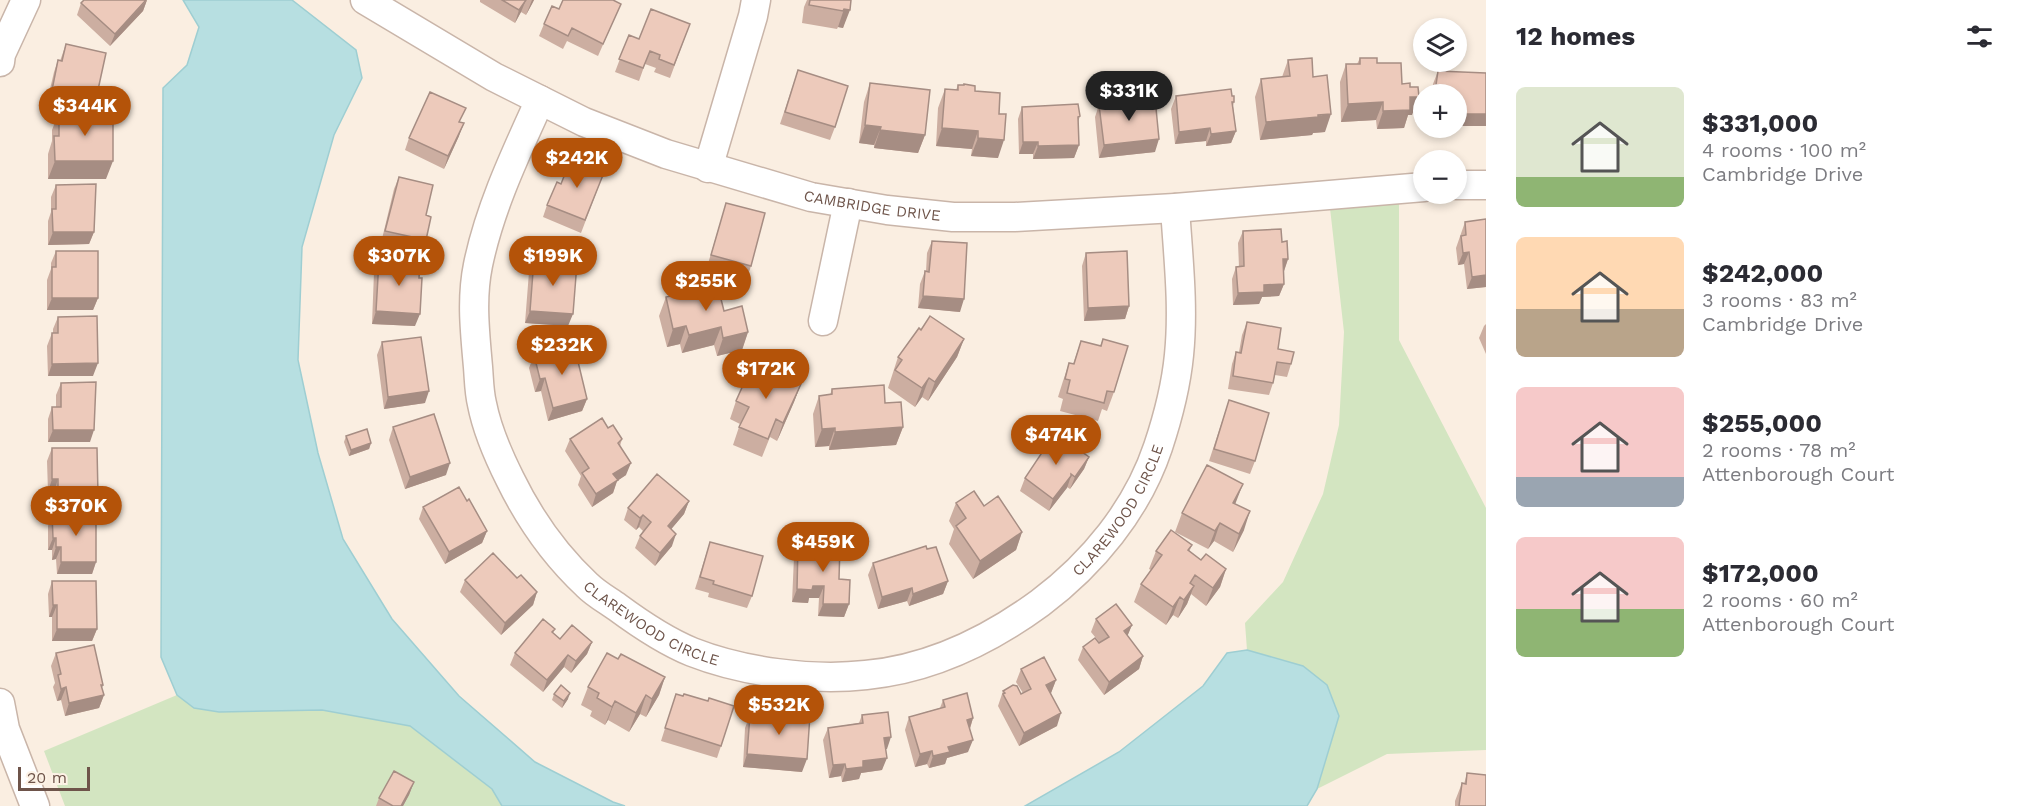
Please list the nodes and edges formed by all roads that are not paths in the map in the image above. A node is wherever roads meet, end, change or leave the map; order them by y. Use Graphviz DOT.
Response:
graph roads {
  1 [pos="365,0"];
  2 [pos="756,0"];
  3 [pos="18,3"];
  4 [pos="0,62"];
  5 [pos="540,100"];
  6 [pos="708,168"];
  7 [pos="1467,185"];
  8 [pos="1486,185"];
  9 [pos="1413,188"];
  10 [pos="848,203"];
  11 [pos="1175,208"];
  12 [pos="823,321"];
  13 [pos="0,703"];
  14 [pos="35,806"];
  1 -- 5 [label="street, CAMBRIDGE DRIVE"];
  2 -- 6 [label="street"];
  3 -- 4 [label="street"];
  5 -- 6 [label="street, CAMBRIDGE DRIVE"];
  5 -- 11 [label="street, CLAREWOOD CIRCLE"];
  6 -- 10 [label="street, CAMBRIDGE DRIVE"];
  7 -- 8 [label="street"];
  9 -- 11 [label="street, CAMBRIDGE DRIVE"];
  10 -- 11 [label="street, CAMBRIDGE DRIVE"];
  10 -- 12 [label="street"];
  13 -- 14 [label="street"];
}
